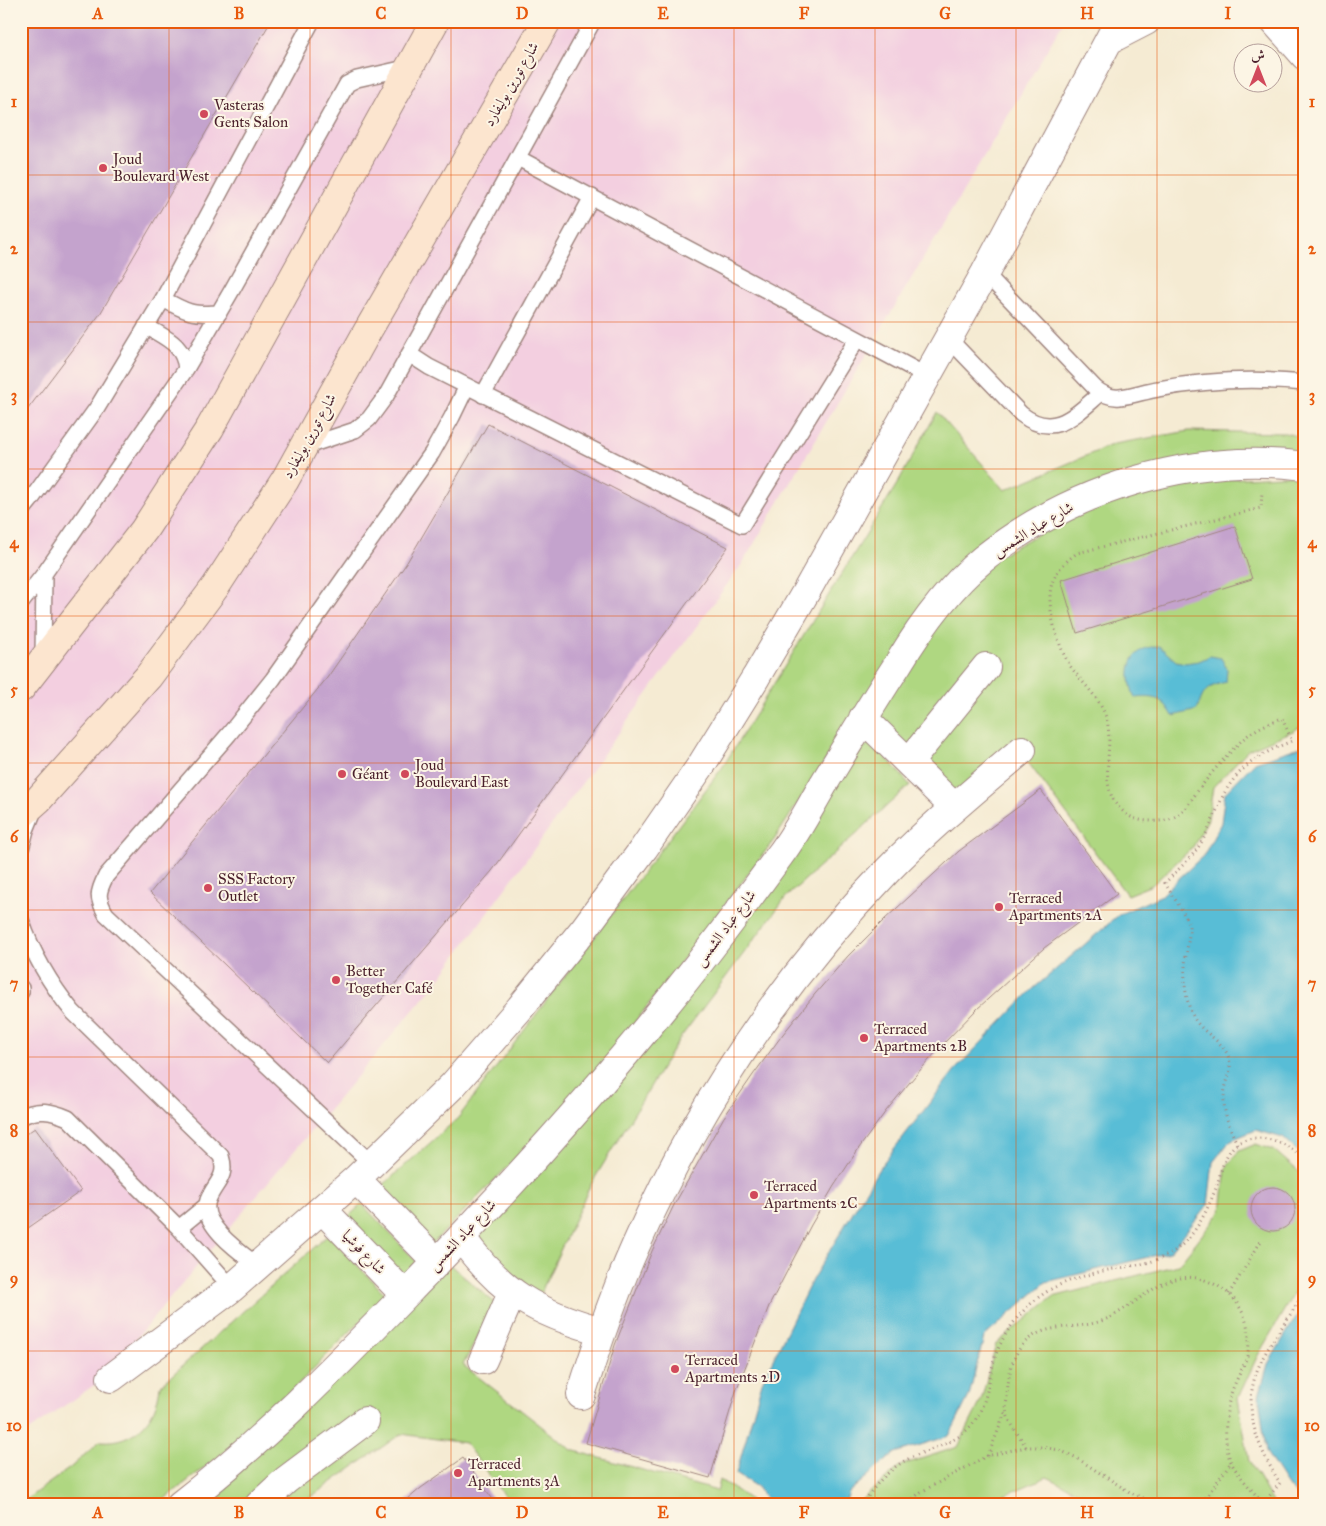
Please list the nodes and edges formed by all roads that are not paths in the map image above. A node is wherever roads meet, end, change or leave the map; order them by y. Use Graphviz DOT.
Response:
graph roads {
  1 [pos="312,21"];
  2 [pos="435,21"];
  3 [pos="547,21"];
  4 [pos="593,21"];
  5 [pos="1146,21"];
  6 [pos="1274,21"];
  7 [pos="1115,30"];
  8 [pos="1305,56"];
  9 [pos="410,67"];
  10 [pos="518,158"];
  11 [pos="592,197"];
  12 [pos="985,273"];
  13 [pos="163,298"];
  14 [pos="219,313"];
  15 [pos="146,326"];
  16 [pos="948,338"];
  17 [pos="857,339"];
  18 [pos="409,354"];
  19 [pos="186,369"];
  20 [pos="927,376"];
  21 [pos="1305,383"];
  22 [pos="467,386"];
  23 [pos="1100,393"];
  24 [pos="484,395"];
  25 [pos="303,448"];
  26 [pos="1305,466"];
  27 [pos="21,512"];
  28 [pos="44,574"];
  29 [pos="21,603"];
  30 [pos="43,661"];
  31 [pos="986,667"];
  32 [pos="21,688"];
  33 [pos="863,718"];
  34 [pos="1022,750"];
  35 [pos="909,762"];
  36 [pos="30,807"];
  37 [pos="954,807"];
  38 [pos="21,849"];
  39 [pos="21,920"];
  40 [pos="21,988"];
  41 [pos="21,992"];
  42 [pos="21,1117"];
  43 [pos="364,1172"];
  44 [pos="207,1205"];
  45 [pos="322,1209"];
  46 [pos="179,1228"];
  47 [pos="461,1237"];
  48 [pos="437,1262"];
  49 [pos="257,1266"];
  50 [pos="232,1288"];
  51 [pos="512,1293"];
  52 [pos="405,1295"];
  53 [pos="602,1331"];
  54 [pos="483,1360"];
  55 [pos="111,1378"];
  56 [pos="581,1395"];
  57 [pos="365,1421"];
  58 [pos="180,1505"];
  59 [pos="259,1505"];
  1 -- 13 [label="lane"];
  2 -- 9 [label="main road"];
  3 -- 25 [label="main road, شارع تورين بوليفارد"];
  4 -- 10 [label="lane"];
  5 -- 7 [label="street"];
  6 -- 8 [label="street"];
  7 -- 12 [label="street"];
  9 -- 14 [label="lane"];
  9 -- 30 [label="main road"];
  10 -- 11 [label="lane"];
  10 -- 18 [label="lane"];
  11 -- 17 [label="lane"];
  11 -- 24 [label="lane"];
  12 -- 16 [label="street"];
  12 -- 23 [label="lane"];
  13 -- 14 [label="lane"];
  13 -- 15 [label="lane"];
  14 -- 19 [label="lane"];
  15 -- 19 [label="lane"];
  15 -- 27 [label="lane"];
  16 -- 20 [label="street"];
  16 -- 23 [label="lane"];
  17 -- 20 [label="lane"];
  17 -- 24 [label="lane"];
  18 -- 22 [label="lane"];
  18 -- 25 [label="lane"];
  19 -- 28 [label="lane"];
  20 -- 43 [label="street"];
  21 -- 23 [label="lane"];
  22 -- 24 [label="lane"];
  22 -- 43 [label="lane"];
  25 -- 36 [label="main road, شارع تورين بوليفارد"];
  26 -- 33 [label="street, شارع عباد الشمس"];
  28 -- 29 [label="lane"];
  28 -- 30 [label="lane"];
  30 -- 32 [label="main road"];
  31 -- 35 [label="street"];
  33 -- 35 [label="street"];
  33 -- 47 [label="street, شارع عباد الشمس"];
  34 -- 37 [label="street"];
  35 -- 37 [label="street"];
  36 -- 38 [label="lane"];
  37 -- 53 [label="street"];
  39 -- 44 [label="lane"];
  40 -- 41 [label="lane"];
  42 -- 46 [label="lane"];
  43 -- 45 [label="street"];
  43 -- 48 [label="street"];
  44 -- 46 [label="lane"];
  44 -- 49 [label="lane"];
  45 -- 49 [label="street"];
  45 -- 52 [label="street, شارع فوشيا"];
  46 -- 50 [label="lane"];
  47 -- 48 [label="street, شارع عباد الشمس"];
  47 -- 51 [label="street"];
  48 -- 52 [label="street, شارع عباد الشمس"];
  49 -- 50 [label="street"];
  50 -- 55 [label="street"];
  51 -- 53 [label="street"];
  51 -- 54 [label="street"];
  52 -- 58 [label="street, شارع عباد الشمس"];
  53 -- 56 [label="street"];
  57 -- 59 [label="street"];
}
